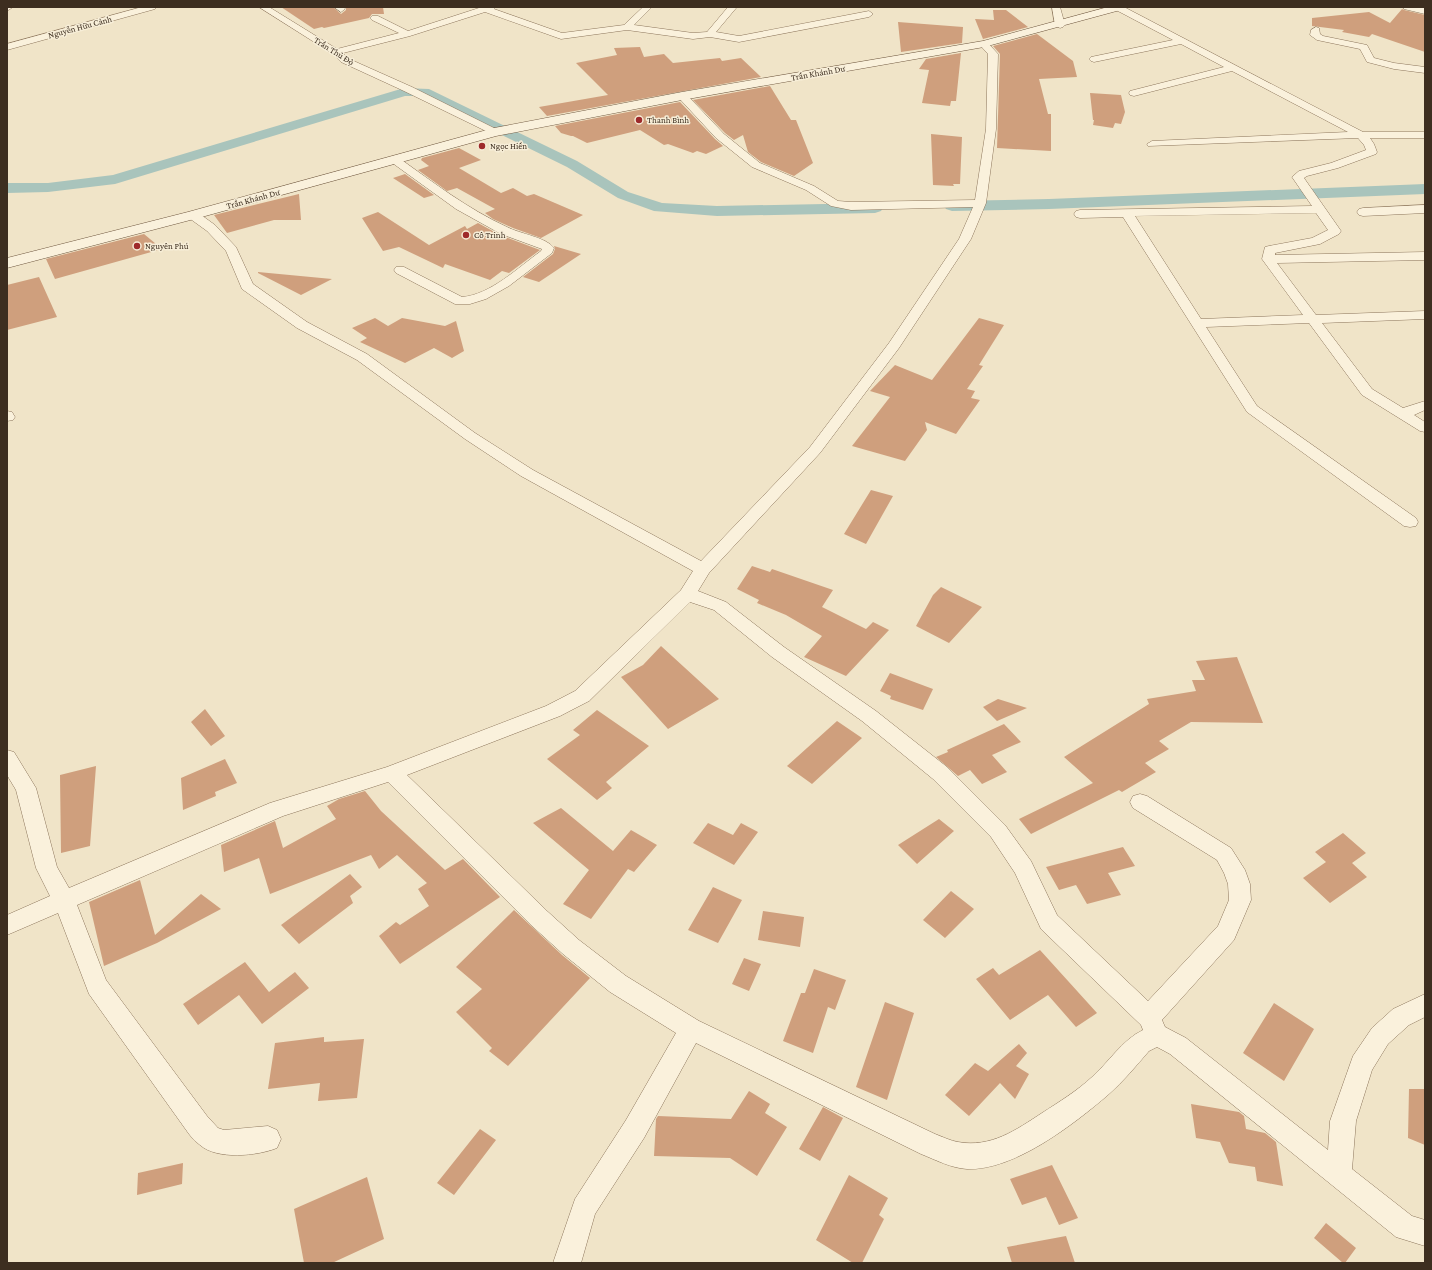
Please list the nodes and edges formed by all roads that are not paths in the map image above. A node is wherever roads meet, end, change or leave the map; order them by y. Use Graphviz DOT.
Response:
graph roads {
  1 [pos="152,7"];
  2 [pos="263,7"];
  3 [pos="648,7"];
  4 [pos="733,7"];
  5 [pos="1056,7"];
  6 [pos="1120,7"];
  7 [pos="1407,7"];
  8 [pos="489,8"];
  9 [pos="1425,11"];
  10 [pos="869,14"];
  11 [pos="375,18"];
  12 [pos="1060,25"];
  13 [pos="627,27"];
  14 [pos="515,30"];
  15 [pos="1316,30"];
  16 [pos="406,34"];
  17 [pos="710,34"];
  18 [pos="1183,41"];
  19 [pos="984,44"];
  20 [pos="7,48"];
  21 [pos="336,52"];
  22 [pos="1094,59"];
  23 [pos="1233,68"];
  24 [pos="1425,70"];
  25 [pos="1134,93"];
  26 [pos="682,96"];
  27 [pos="496,132"];
  28 [pos="1425,135"];
  29 [pos="1361,136"];
  30 [pos="1152,144"];
  31 [pos="394,160"];
  32 [pos="979,205"];
  33 [pos="1322,209"];
  34 [pos="1425,209"];
  35 [pos="1363,212"];
  36 [pos="1127,213"];
  37 [pos="1080,214"];
  38 [pos="193,215"];
  39 [pos="1425,256"];
  40 [pos="1268,259"];
  41 [pos="7,262"];
  42 [pos="400,270"];
  43 [pos="1425,315"];
  44 [pos="1312,319"];
  45 [pos="1196,323"];
  46 [pos="1425,405"];
  47 [pos="1402,414"];
  48 [pos="1425,428"];
  49 [pos="1410,522"];
  50 [pos="702,569"];
  51 [pos="687,594"];
  52 [pos="7,758"];
  53 [pos="392,773"];
  54 [pos="1140,802"];
  55 [pos="64,900"];
  56 [pos="7,925"];
  57 [pos="1425,1005"];
  58 [pos="1153,1026"];
  59 [pos="691,1029"];
  60 [pos="268,1139"];
  61 [pos="1340,1176"];
  62 [pos="1425,1233"];
  63 [pos="567,1263"];
  1 -- 20 [label="street, Nguyễn Hữu Cảnh"];
  2 -- 21 [label="street, Trần Thủ Độ"];
  3 -- 13 [label="street"];
  4 -- 17 [label="street"];
  5 -- 12 [label="street"];
  6 -- 12 [label="street, Trần Khánh Dư"];
  6 -- 18 [label="street"];
  7 -- 9 [label="street"];
  8 -- 13 [label="street"];
  8 -- 14 [label="street"];
  8 -- 16 [label="street"];
  10 -- 17 [label="street"];
  11 -- 16 [label="street"];
  12 -- 19 [label="street, Trần Khánh Dư"];
  13 -- 17 [label="street"];
  15 -- 24 [label="street"];
  16 -- 21 [label="street"];
  18 -- 22 [label="street"];
  18 -- 23 [label="street"];
  19 -- 26 [label="street, Trần Khánh Dư"];
  19 -- 32 [label="street"];
  21 -- 27 [label="street, Trần Thủ Độ"];
  23 -- 25 [label="street"];
  23 -- 29 [label="street"];
  26 -- 27 [label="street, Trần Khánh Dư"];
  26 -- 32 [label="street"];
  27 -- 31 [label="street, Trần Khánh Dư"];
  28 -- 29 [label="street"];
  29 -- 30 [label="street"];
  29 -- 33 [label="street"];
  31 -- 38 [label="street, Trần Khánh Dư"];
  31 -- 42 [label="street"];
  32 -- 50 [label="street"];
  33 -- 36 [label="street"];
  33 -- 40 [label="street"];
  34 -- 35 [label="street"];
  36 -- 37 [label="street"];
  36 -- 45 [label="street"];
  38 -- 41 [label="street, Trần Khánh Dư"];
  38 -- 50 [label="street"];
  39 -- 40 [label="street"];
  40 -- 44 [label="street"];
  43 -- 44 [label="street"];
  44 -- 45 [label="street"];
  44 -- 47 [label="street"];
  45 -- 49 [label="street"];
  46 -- 47 [label="street"];
  47 -- 48 [label="street"];
  50 -- 51 [label="street"];
  51 -- 53 [label="street"];
  51 -- 58 [label="street"];
  52 -- 55 [label="street"];
  53 -- 55 [label="street"];
  53 -- 59 [label="street"];
  54 -- 58 [label="street"];
  55 -- 56 [label="street"];
  55 -- 60 [label="street"];
  57 -- 61 [label="street"];
  58 -- 59 [label="street"];
  58 -- 61 [label="street"];
  59 -- 63 [label="street"];
  61 -- 62 [label="street"];
}
